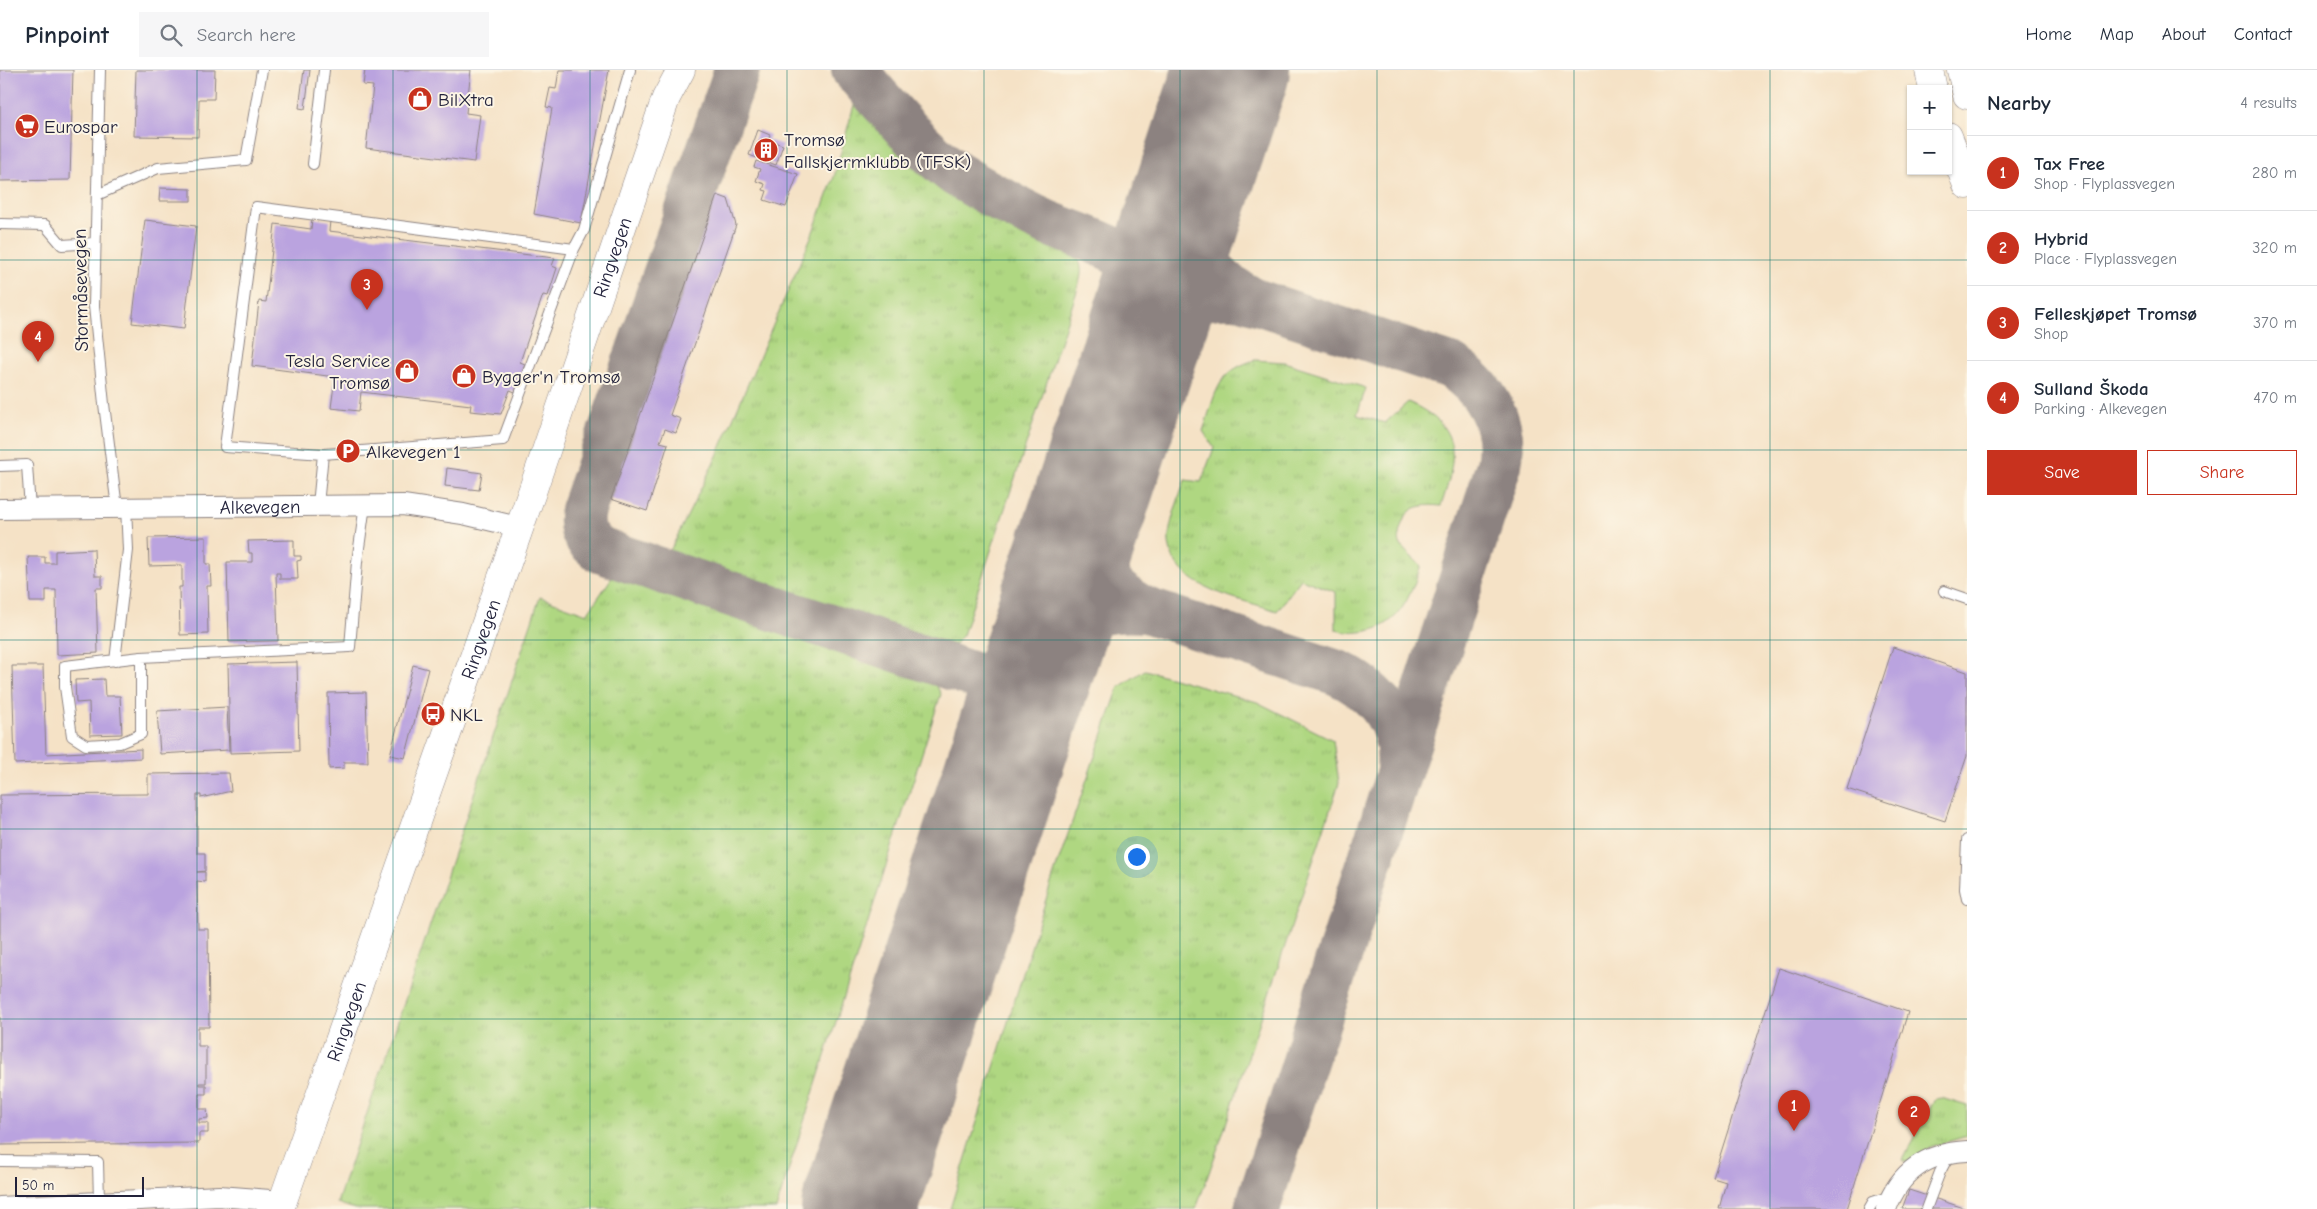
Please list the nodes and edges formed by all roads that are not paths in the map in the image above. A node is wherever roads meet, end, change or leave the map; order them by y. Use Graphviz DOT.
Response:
graph roads {
  1 [pos="100,70"];
  2 [pos="262,70"];
  3 [pos="324,70"];
  4 [pos="630,70"];
  5 [pos="666,70"];
  6 [pos="681,70"];
  7 [pos="1929,70"];
  8 [pos="1961,70"];
  9 [pos="1932,85"];
  10 [pos="1967,95"];
  11 [pos="666,98"];
  12 [pos="1952,146"];
  13 [pos="313,164"];
  14 [pos="1967,185"];
  15 [pos="97,195"];
  16 [pos="0,224"];
  17 [pos="95,243"];
  18 [pos="574,249"];
  19 [pos="323,454"];
  20 [pos="0,466"];
  21 [pos="318,505"];
  22 [pos="365,505"];
  23 [pos="122,508"];
  24 [pos="0,509"];
  25 [pos="30,509"];
  26 [pos="518,526"];
  27 [pos="1944,591"];
  28 [pos="1967,599"];
  29 [pos="141,658"];
  30 [pos="115,661"];
  31 [pos="1967,840"];
  32 [pos="1967,899"];
  33 [pos="1959,1152"];
  34 [pos="0,1162"];
  35 [pos="99,1201"];
  36 [pos="1889,1203"];
  37 [pos="282,1205"];
  38 [pos="0,1207"];
  39 [pos="1869,1209"];
  40 [pos="1926,1209"];
  1 -- 15 [label="lane, Stormåsevegen"];
  2 -- 15 [label="lane"];
  3 -- 13 [label="lane"];
  4 -- 18 [label="lane"];
  5 -- 11 [label="main road, Ringvegen"];
  6 -- 11 [label="main road, Ringvegen"];
  7 -- 9 [label="main road"];
  8 -- 10 [label="main road"];
  11 -- 26 [label="main road, Ringvegen"];
  12 -- 14 [label="main road"];
  15 -- 17 [label="lane, Stormåsevegen"];
  16 -- 17 [label="lane"];
  17 -- 23 [label="lane, Stormåsevegen"];
  18 -- 19 [label="lane"];
  18 -- 19 [label="lane"];
  19 -- 21 [label="lane"];
  20 -- 25 [label="lane"];
  21 -- 22 [label="street, Alkevegen"];
  21 -- 23 [label="street, Alkevegen"];
  22 -- 26 [label="street, Alkevegen"];
  22 -- 29 [label="lane"];
  23 -- 25 [label="street, Alkevegen"];
  23 -- 30 [label="lane, Stormåsevegen"];
  24 -- 25 [label="street, Alkevegen"];
  26 -- 37 [label="main road, Ringvegen"];
  27 -- 28 [label="lane"];
  29 -- 30 [label="lane"];
  29 -- 30 [label="lane"];
  31 -- 32 [label="lane"];
  33 -- 36 [label="street"];
  33 -- 40 [label="lane"];
  34 -- 35 [label="lane"];
  35 -- 37 [label="street"];
  35 -- 38 [label="street"];
  36 -- 39 [label="lane"];
}
